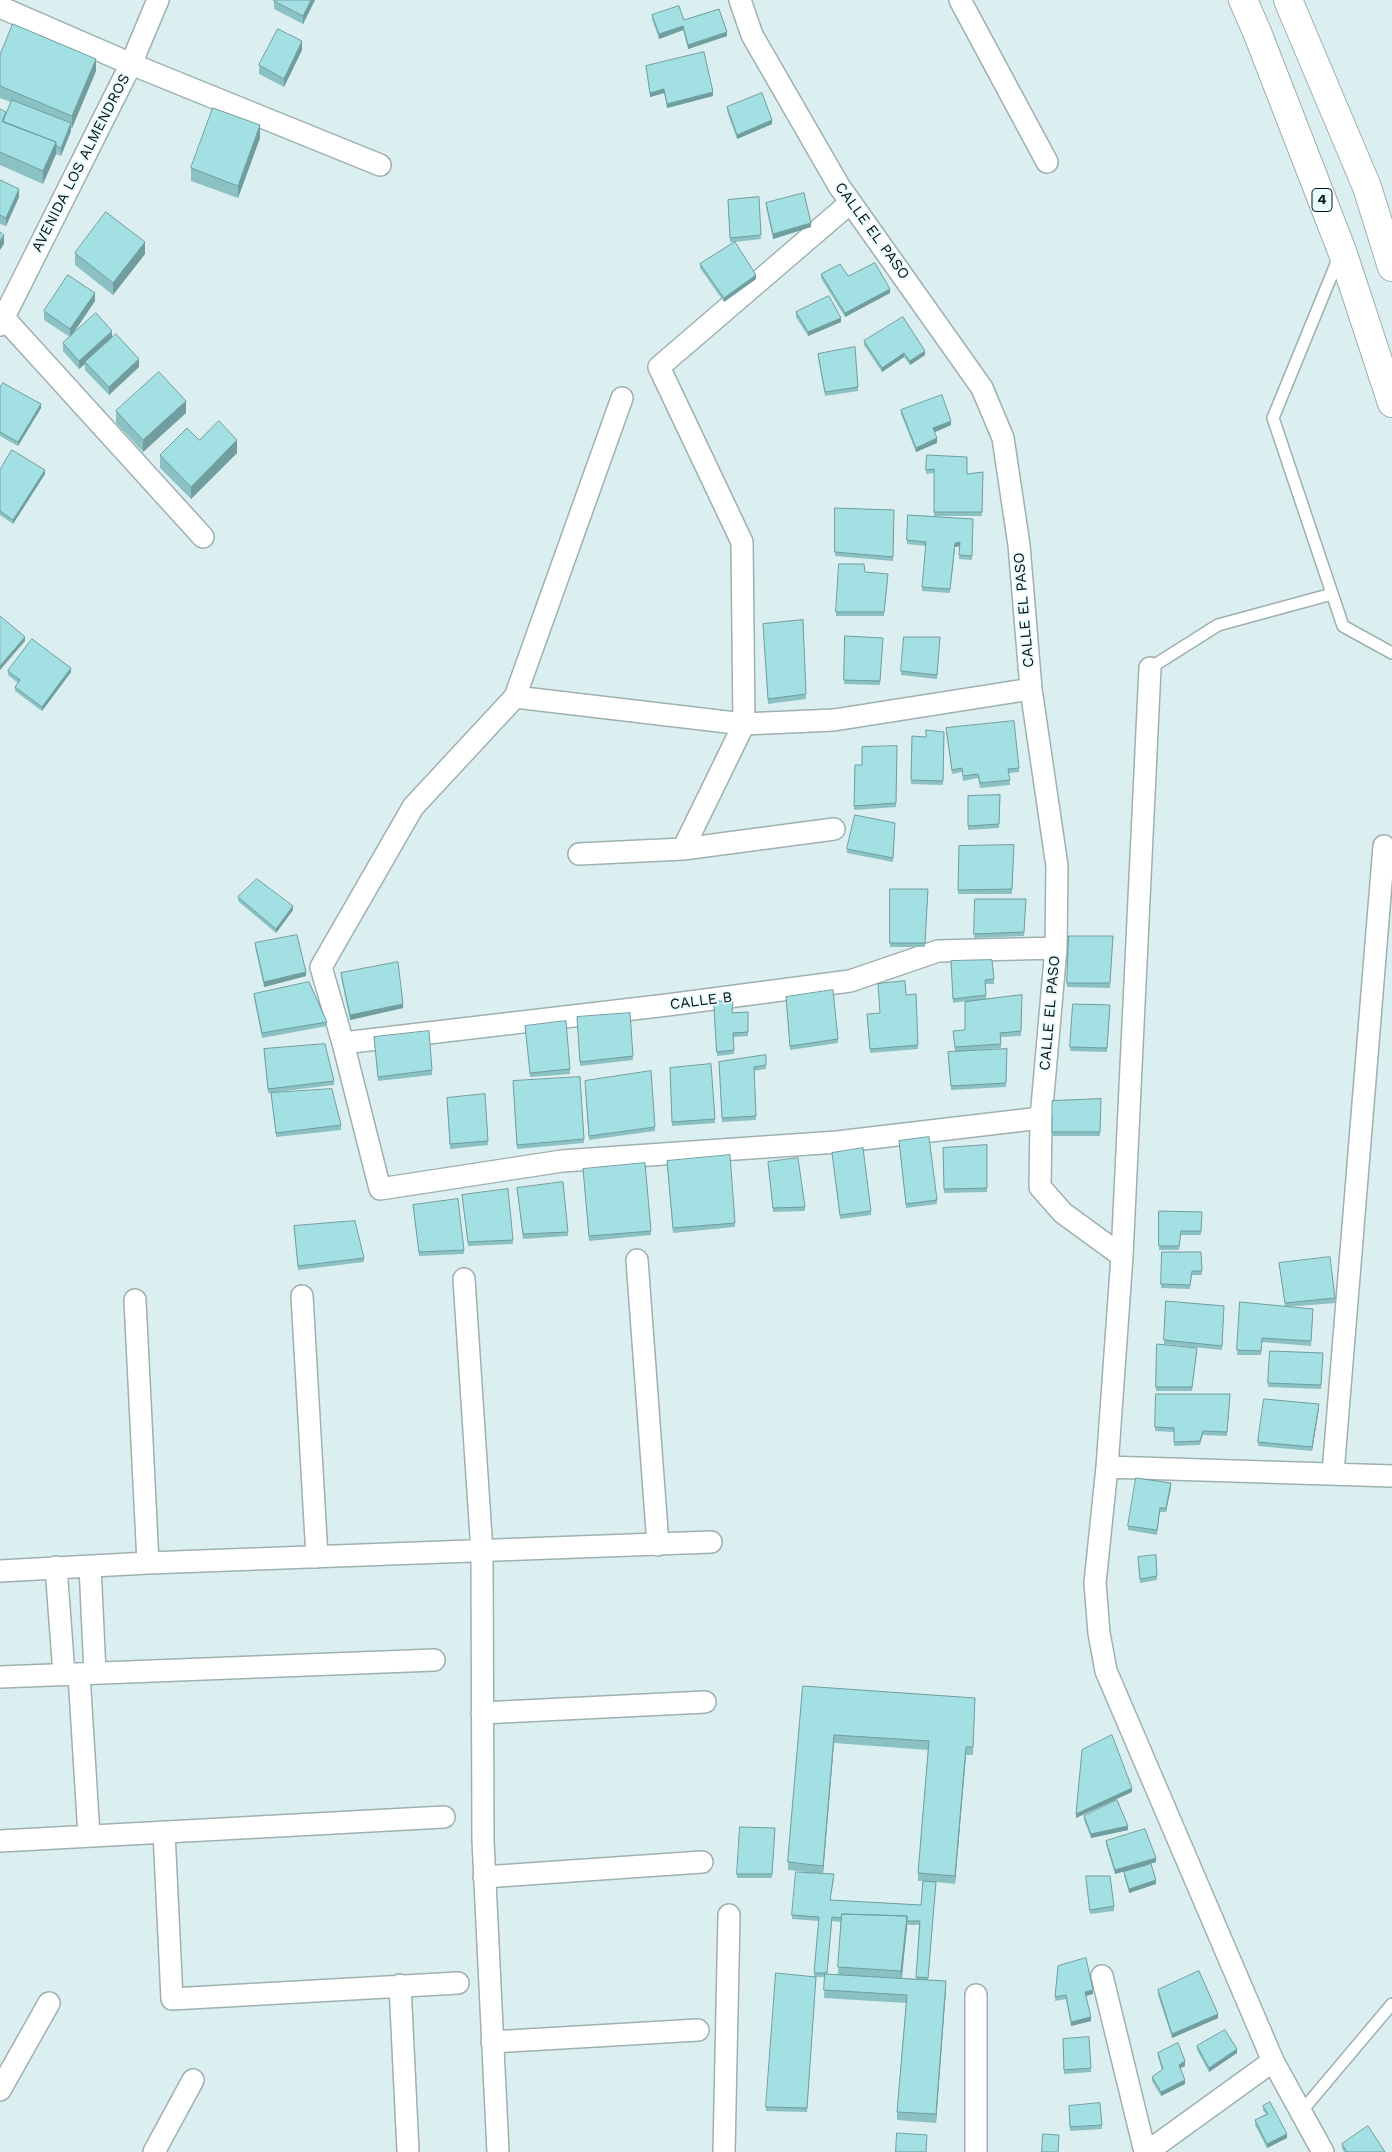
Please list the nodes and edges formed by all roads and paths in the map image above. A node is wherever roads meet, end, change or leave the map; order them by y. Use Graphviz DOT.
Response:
graph roads {
  1 [pos="158,0"];
  2 [pos="740,0"];
  3 [pos="960,0"];
  4 [pos="1243,0"];
  5 [pos="1288,0"];
  6 [pos="0,7"];
  7 [pos="130,64"];
  8 [pos="1048,162"];
  9 [pos="380,165"];
  10 [pos="850,203"];
  11 [pos="1342,251"];
  12 [pos="1392,267"];
  13 [pos="1,319"];
  14 [pos="622,398"];
  15 [pos="1392,403"];
  16 [pos="203,537"];
  17 [pos="1332,594"];
  18 [pos="1392,652"];
  19 [pos="1150,668"];
  20 [pos="1031,690"];
  21 [pos="515,697"];
  22 [pos="744,724"];
  23 [pos="834,829"];
  24 [pos="1384,846"];
  25 [pos="683,849"];
  26 [pos="579,854"];
  27 [pos="1056,948"];
  28 [pos="343,1043"];
  29 [pos="1041,1118"];
  30 [pos="1122,1256"];
  31 [pos="637,1260"];
  32 [pos="464,1279"];
  33 [pos="302,1296"];
  34 [pos="135,1300"];
  35 [pos="1108,1467"];
  36 [pos="1333,1473"];
  37 [pos="1392,1476"];
  38 [pos="711,1542"];
  39 [pos="658,1545"];
  40 [pos="482,1552"];
  41 [pos="317,1557"];
  42 [pos="148,1563"];
  43 [pos="90,1566"];
  44 [pos="56,1567"];
  45 [pos="0,1571"];
  46 [pos="434,1660"];
  47 [pos="79,1674"];
  48 [pos="0,1677"];
  49 [pos="705,1702"];
  50 [pos="482,1713"];
  51 [pos="444,1817"];
  52 [pos="164,1832"];
  53 [pos="89,1836"];
  54 [pos="0,1841"];
  55 [pos="702,1862"];
  56 [pos="484,1877"];
  57 [pos="729,1915"];
  58 [pos="1102,1976"];
  59 [pos="458,1982"];
  60 [pos="400,1985"];
  61 [pos="976,1995"];
  62 [pos="49,2003"];
  63 [pos="1392,2004"];
  64 [pos="698,2030"];
  65 [pos="492,2042"];
  66 [pos="1273,2061"];
  67 [pos="193,2080"];
  68 [pos="0,2090"];
  69 [pos="1302,2112"];
  70 [pos="408,2151"];
  71 [pos="154,2152"];
  72 [pos="498,2152"];
  73 [pos="724,2152"];
  74 [pos="976,2152"];
  75 [pos="1146,2152"];
  76 [pos="1323,2152"];
  1 -- 7 [label="street, AVENIDA LOS ALMENDROS"];
  2 -- 10 [label="street, CALLE EL PASO"];
  3 -- 8 [label="street"];
  4 -- 11 [label="highway, 4"];
  5 -- 12 [label="highway"];
  6 -- 7 [label="street"];
  7 -- 9 [label="street"];
  7 -- 13 [label="street, AVENIDA LOS ALMENDROS"];
  10 -- 20 [label="street, CALLE EL PASO"];
  10 -- 22 [label="street"];
  11 -- 15 [label="highway, 4"];
  11 -- 17 [label="lane"];
  13 -- 16 [label="street"];
  14 -- 21 [label="street"];
  17 -- 18 [label="lane"];
  17 -- 19 [label="lane"];
  19 -- 30 [label="street"];
  20 -- 22 [label="street"];
  20 -- 27 [label="street, CALLE EL PASO"];
  21 -- 22 [label="street"];
  21 -- 28 [label="street"];
  22 -- 25 [label="street"];
  23 -- 25 [label="street"];
  24 -- 36 [label="street"];
  25 -- 26 [label="street"];
  27 -- 28 [label="street, CALLE B"];
  27 -- 29 [label="street, CALLE EL PASO"];
  28 -- 29 [label="street"];
  29 -- 30 [label="street, CALLE EL PASO"];
  30 -- 35 [label="street"];
  31 -- 39 [label="street"];
  32 -- 40 [label="street"];
  33 -- 41 [label="street"];
  34 -- 42 [label="street"];
  35 -- 36 [label="street"];
  35 -- 66 [label="street"];
  36 -- 37 [label="street"];
  38 -- 39 [label="street"];
  39 -- 40 [label="street"];
  40 -- 41 [label="street"];
  40 -- 50 [label="street"];
  41 -- 42 [label="street"];
  42 -- 43 [label="street"];
  43 -- 44 [label="street"];
  43 -- 47 [label="street"];
  44 -- 45 [label="street"];
  44 -- 47 [label="street"];
  46 -- 47 [label="street"];
  47 -- 48 [label="street"];
  47 -- 53 [label="street"];
  49 -- 50 [label="street"];
  50 -- 56 [label="street"];
  51 -- 52 [label="street"];
  52 -- 53 [label="street"];
  52 -- 60 [label="street"];
  53 -- 54 [label="street"];
  55 -- 56 [label="street"];
  56 -- 65 [label="street"];
  57 -- 73 [label="street"];
  58 -- 75 [label="street"];
  59 -- 60 [label="street"];
  60 -- 70 [label="street"];
  61 -- 74 [label="street"];
  62 -- 68 [label="street"];
  63 -- 69 [label="lane"];
  64 -- 65 [label="street"];
  65 -- 72 [label="street"];
  66 -- 69 [label="street"];
  66 -- 75 [label="street"];
  67 -- 71 [label="street"];
  69 -- 76 [label="street"];
}
